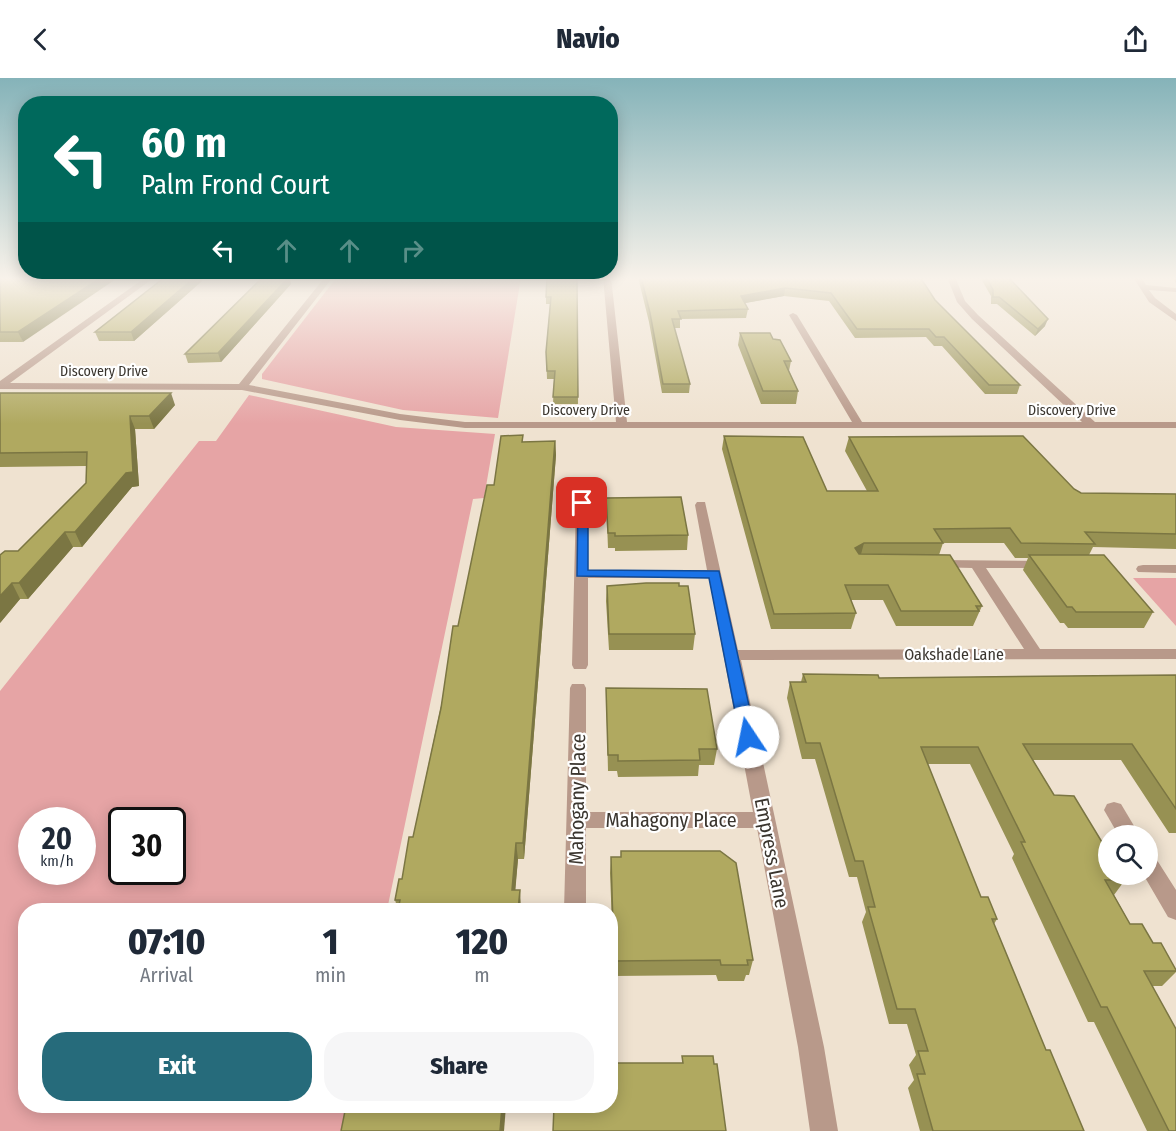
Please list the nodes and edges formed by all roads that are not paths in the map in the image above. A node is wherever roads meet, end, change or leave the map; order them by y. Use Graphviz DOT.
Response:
graph roads {
  1 [pos="83,326"];
  2 [pos="290,326"];
  3 [pos="613,326"];
  4 [pos="800,326"];
  5 [pos="985,326"];
  6 [pos="0,386"];
  7 [pos="242,387"];
  8 [pos="859,425"];
  9 [pos="1092,425"];
  10 [pos="1176,425"];
  11 [pos="622,426"];
  12 [pos="582,503"];
  13 [pos="701,505"];
  14 [pos="918,564"];
  15 [pos="976,564"];
  16 [pos="1056,564"];
  17 [pos="1143,569"];
  18 [pos="1176,569"];
  19 [pos="581,574"];
  20 [pos="715,574"];
  21 [pos="1035,654"];
  22 [pos="1176,654"];
  23 [pos="731,655"];
  24 [pos="580,665"];
  25 [pos="578,688"];
  26 [pos="1114,810"];
  27 [pos="576,820"];
  28 [pos="765,820"];
  29 [pos="1123,825"];
  30 [pos="1158,880"];
  31 [pos="575,903"];
  32 [pos="1176,910"];
  33 [pos="824,1131"];
  1 -- 6 [label="street"];
  2 -- 7 [label="street"];
  3 -- 11 [label="street"];
  4 -- 8 [label="street"];
  5 -- 9 [label="street"];
  6 -- 7 [label="street, Discovery Drive"];
  7 -- 11 [label="street, Discovery Drive"];
  8 -- 9 [label="street, Discovery Drive"];
  8 -- 11 [label="street, Discovery Drive"];
  9 -- 10 [label="street, Discovery Drive"];
  12 -- 19 [label="street"];
  13 -- 20 [label="street, Empress Lane"];
  14 -- 15 [label="street"];
  15 -- 16 [label="street"];
  15 -- 21 [label="street"];
  17 -- 18 [label="street"];
  19 -- 20 [label="street"];
  19 -- 24 [label="street"];
  20 -- 23 [label="street, Empress Lane"];
  21 -- 22 [label="street, Oakshade Lane"];
  21 -- 23 [label="street, Oakshade Lane"];
  23 -- 28 [label="street, Empress Lane"];
  25 -- 27 [label="street, Mahogany Place"];
  26 -- 29 [label="street"];
  27 -- 28 [label="street, Mahagony Place"];
  27 -- 31 [label="street, Mahogany Place"];
  28 -- 33 [label="street, Empress Lane"];
  30 -- 32 [label="street"];
}
